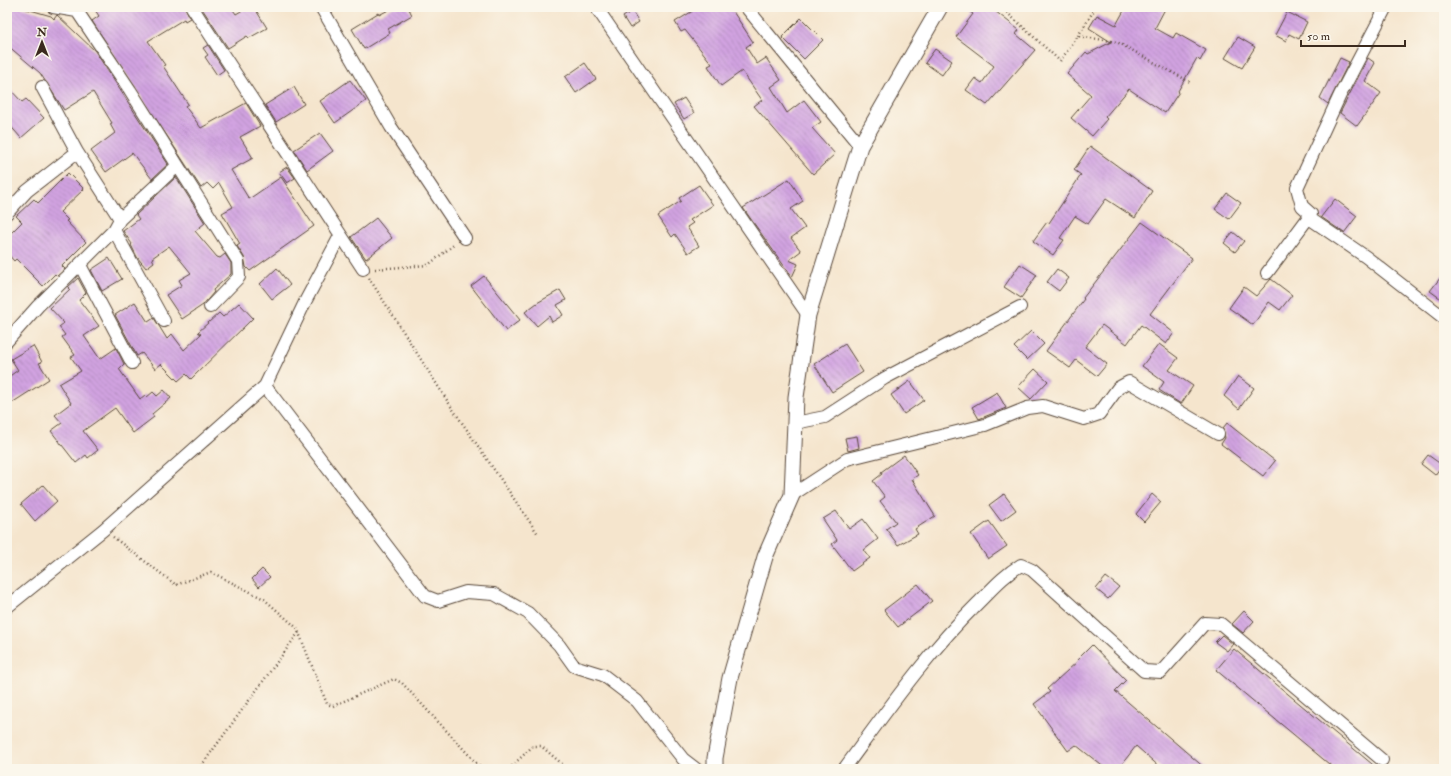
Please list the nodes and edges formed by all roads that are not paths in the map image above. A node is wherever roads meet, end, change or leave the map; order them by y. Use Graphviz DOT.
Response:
graph roads {
  1 [pos="53,7"];
  2 [pos="192,7"];
  3 [pos="321,7"];
  4 [pos="596,7"];
  5 [pos="746,7"];
  6 [pos="940,7"];
  7 [pos="1386,7"];
  8 [pos="80,9"];
  9 [pos="42,87"];
  10 [pos="860,146"];
  11 [pos="77,152"];
  12 [pos="177,166"];
  13 [pos="7,213"];
  14 [pos="1309,218"];
  15 [pos="120,219"];
  16 [pos="114,230"];
  17 [pos="340,236"];
  18 [pos="465,238"];
  19 [pos="80,265"];
  20 [pos="363,269"];
  21 [pos="1267,273"];
  22 [pos="210,307"];
  23 [pos="1020,307"];
  24 [pos="808,315"];
  25 [pos="1444,318"];
  26 [pos="164,321"];
  27 [pos="7,341"];
  28 [pos="132,363"];
  29 [pos="265,386"];
  30 [pos="795,423"];
  31 [pos="1218,434"];
  32 [pos="792,495"];
  33 [pos="7,607"];
  34 [pos="1382,760"];
  35 [pos="696,769"];
  36 [pos="715,769"];
  37 [pos="844,769"];
  1 -- 8 [label="street"];
  2 -- 17 [label="street"];
  3 -- 18 [label="street"];
  4 -- 24 [label="street"];
  5 -- 10 [label="street"];
  6 -- 10 [label="street"];
  7 -- 14 [label="street"];
  8 -- 12 [label="street"];
  9 -- 11 [label="street"];
  10 -- 24 [label="street"];
  11 -- 13 [label="street"];
  11 -- 15 [label="street"];
  12 -- 15 [label="street"];
  12 -- 22 [label="street"];
  14 -- 21 [label="street"];
  14 -- 25 [label="street"];
  15 -- 16 [label="street"];
  16 -- 19 [label="street"];
  16 -- 26 [label="street"];
  17 -- 20 [label="street"];
  17 -- 29 [label="street"];
  19 -- 27 [label="street"];
  19 -- 28 [label="street"];
  23 -- 30 [label="street"];
  24 -- 30 [label="street"];
  29 -- 33 [label="street"];
  29 -- 35 [label="street"];
  30 -- 32 [label="street"];
  31 -- 32 [label="street"];
  32 -- 36 [label="street"];
  34 -- 37 [label="street"];
}
